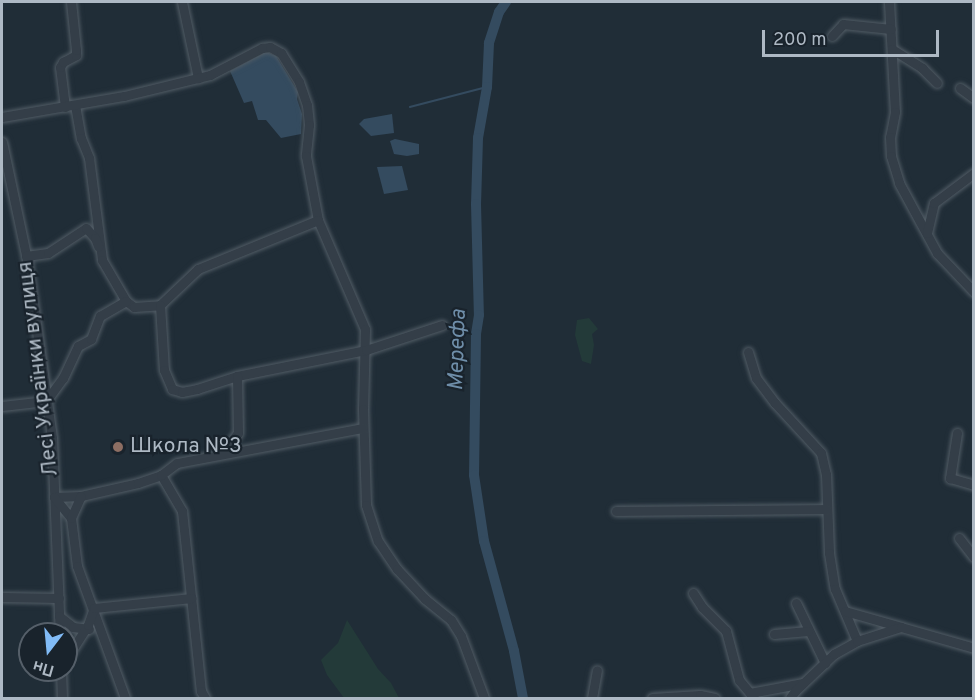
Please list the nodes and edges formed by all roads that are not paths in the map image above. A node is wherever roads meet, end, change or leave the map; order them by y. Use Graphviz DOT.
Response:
graph roads {
  1 [pos="70,2"];
  2 [pos="182,2"];
  3 [pos="890,2"];
  4 [pos="891,29"];
  5 [pos="832,36"];
  6 [pos="892,49"];
  7 [pos="198,78"];
  8 [pos="937,83"];
  9 [pos="960,88"];
  10 [pos="974,98"];
  11 [pos="70,106"];
  12 [pos="2,117"];
  13 [pos="2,142"];
  14 [pos="974,173"];
  15 [pos="318,220"];
  16 [pos="927,233"];
  17 [pos="26,256"];
  18 [pos="102,260"];
  19 [pos="962,279"];
  20 [pos="974,287"];
  21 [pos="974,292"];
  22 [pos="126,301"];
  23 [pos="160,305"];
  24 [pos="442,325"];
  25 [pos="366,350"];
  26 [pos="748,352"];
  27 [pos="237,376"];
  28 [pos="46,401"];
  29 [pos="2,406"];
  30 [pos="363,428"];
  31 [pos="957,433"];
  32 [pos="222,454"];
  33 [pos="161,475"];
  34 [pos="974,485"];
  35 [pos="81,496"];
  36 [pos="54,497"];
  37 [pos="828,509"];
  38 [pos="616,511"];
  39 [pos="70,518"];
  40 [pos="959,538"];
  41 [pos="974,557"];
  42 [pos="693,593"];
  43 [pos="2,597"];
  44 [pos="59,598"];
  45 [pos="191,598"];
  46 [pos="796,603"];
  47 [pos="94,608"];
  48 [pos="845,611"];
  49 [pos="59,616"];
  50 [pos="59,622"];
  51 [pos="900,627"];
  52 [pos="86,629"];
  53 [pos="100,629"];
  54 [pos="808,631"];
  55 [pos="774,634"];
  56 [pos="78,641"];
  57 [pos="857,641"];
  58 [pos="974,648"];
  59 [pos="825,663"];
  60 [pos="597,670"];
  61 [pos="61,682"];
  62 [pos="802,683"];
  63 [pos="750,697"];
  64 [pos="62,699"];
  65 [pos="125,699"];
  66 [pos="205,699"];
  67 [pos="484,699"];
  68 [pos="592,699"];
  69 [pos="652,699"];
  70 [pos="715,699"];
  71 [pos="790,699"];
  1 -- 11 [label="street"];
  2 -- 7 [label="street"];
  3 -- 4 [label="street"];
  4 -- 5 [label="street"];
  4 -- 6 [label="street"];
  6 -- 8 [label="street"];
  6 -- 16 [label="street"];
  7 -- 11 [label="street"];
  7 -- 15 [label="street"];
  9 -- 10 [label="street"];
  11 -- 12 [label="street"];
  11 -- 18 [label="street"];
  13 -- 17 [label="street, Лесі Українки вулиця"];
  14 -- 16 [label="street"];
  15 -- 23 [label="street"];
  15 -- 25 [label="street"];
  16 -- 19 [label="street"];
  17 -- 18 [label="street"];
  17 -- 28 [label="street, Лесі Українки вулиця"];
  18 -- 22 [label="street"];
  19 -- 20 [label="street"];
  19 -- 21 [label="street"];
  22 -- 23 [label="street"];
  22 -- 28 [label="street"];
  23 -- 27 [label="street"];
  24 -- 25 [label="street"];
  25 -- 27 [label="street"];
  25 -- 30 [label="street"];
  26 -- 37 [label="street"];
  27 -- 32 [label="street"];
  28 -- 29 [label="street"];
  28 -- 36 [label="street, Лесі Українки вулиця"];
  30 -- 32 [label="street"];
  30 -- 67 [label="street"];
  31 -- 34 [label="street"];
  32 -- 33 [label="street"];
  33 -- 35 [label="street"];
  33 -- 45 [label="street"];
  35 -- 36 [label="street"];
  35 -- 39 [label="street"];
  36 -- 39 [label="street"];
  36 -- 44 [label="street, Лесі Українки вулиця"];
  37 -- 38 [label="street"];
  37 -- 48 [label="street"];
  39 -- 47 [label="street"];
  40 -- 41 [label="street"];
  42 -- 63 [label="street"];
  43 -- 44 [label="street"];
  44 -- 49 [label="street, Лесі Українки вулиця"];
  45 -- 47 [label="street"];
  45 -- 66 [label="street"];
  46 -- 54 [label="street"];
  47 -- 52 [label="street"];
  47 -- 53 [label="street"];
  48 -- 51 [label="street"];
  48 -- 57 [label="street"];
  49 -- 50 [label="street, Лесі Українки вулиця"];
  49 -- 52 [label="street"];
  51 -- 57 [label="street"];
  51 -- 58 [label="street"];
  52 -- 53 [label="street"];
  52 -- 56 [label="street"];
  53 -- 65 [label="street"];
  54 -- 55 [label="street"];
  54 -- 59 [label="street"];
  57 -- 59 [label="street"];
  59 -- 62 [label="street"];
  60 -- 68 [label="street"];
  61 -- 64 [label="street"];
  62 -- 63 [label="street"];
  62 -- 71 [label="street"];
  69 -- 70 [label="street"];
}
